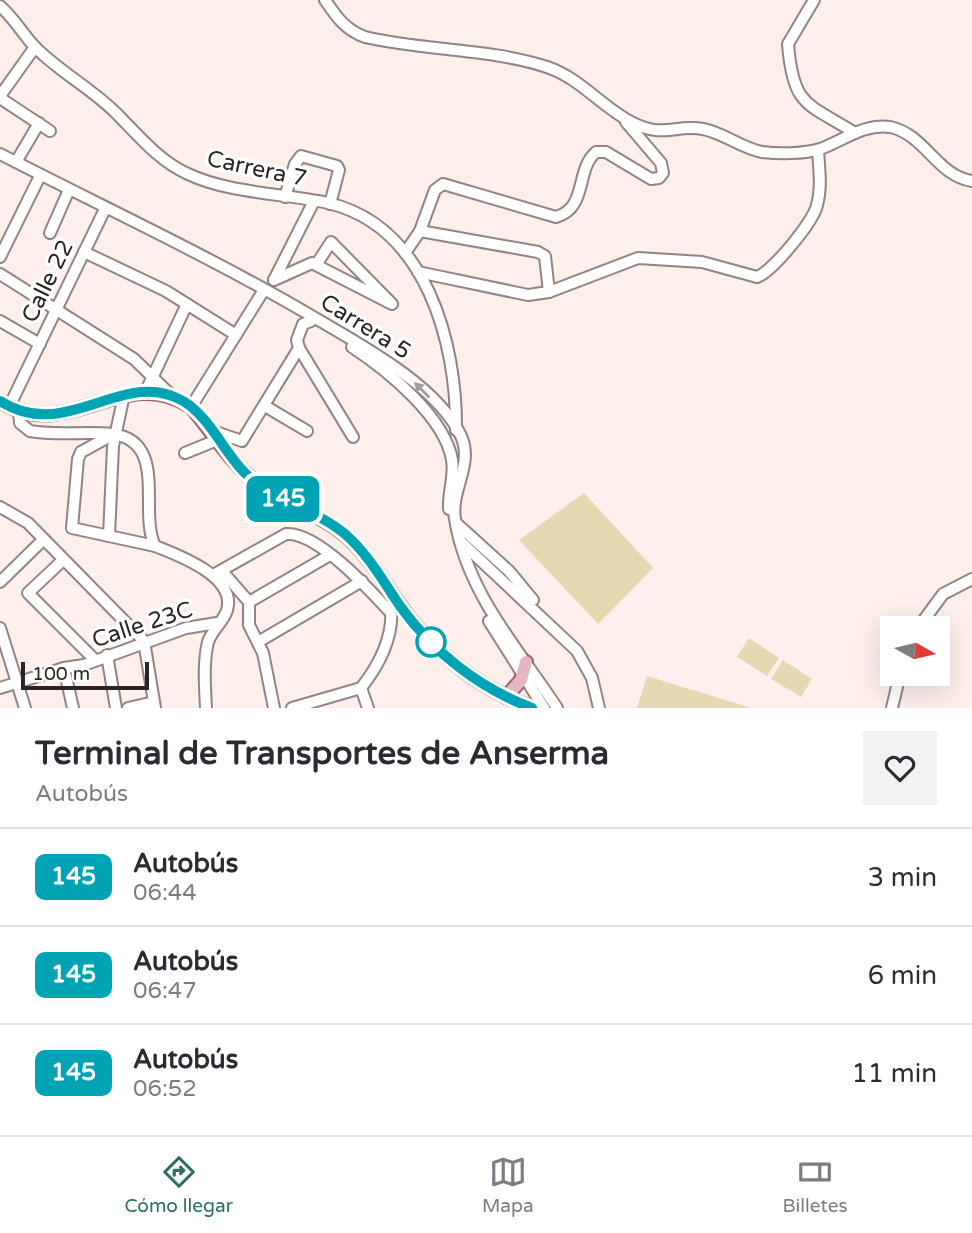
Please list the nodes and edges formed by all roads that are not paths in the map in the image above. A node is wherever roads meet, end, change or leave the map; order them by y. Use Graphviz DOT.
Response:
graph roads {
  1 [pos="324,0"];
  2 [pos="814,0"];
  3 [pos="0,6"];
  4 [pos="35,47"];
  5 [pos="0,97"];
  6 [pos="622,118"];
  7 [pos="39,123"];
  8 [pos="50,131"];
  9 [pos="855,133"];
  10 [pos="818,149"];
  11 [pos="0,154"];
  12 [pos="0,161"];
  13 [pos="16,162"];
  14 [pos="38,180"];
  15 [pos="972,181"];
  16 [pos="68,192"];
  17 [pos="285,197"];
  18 [pos="314,201"];
  19 [pos="330,204"];
  20 [pos="104,211"];
  21 [pos="420,231"];
  22 [pos="50,233"];
  23 [pos="84,252"];
  24 [pos="405,253"];
  25 [pos="1,254"];
  26 [pos="316,265"];
  27 [pos="418,272"];
  28 [pos="0,274"];
  29 [pos="274,280"];
  30 [pos="265,292"];
  31 [pos="549,292"];
  32 [pos="187,303"];
  33 [pos="56,310"];
  34 [pos="0,321"];
  35 [pos="311,321"];
  36 [pos="236,335"];
  37 [pos="40,344"];
  38 [pos="298,344"];
  39 [pos="152,378"];
  40 [pos="145,393"];
  41 [pos="124,395"];
  42 [pos="173,397"];
  43 [pos="10,406"];
  44 [pos="265,406"];
  45 [pos="191,407"];
  46 [pos="456,430"];
  47 [pos="307,431"];
  48 [pos="115,434"];
  49 [pos="214,435"];
  50 [pos="353,436"];
  51 [pos="185,453"];
  52 [pos="2,512"];
  53 [pos="456,523"];
  54 [pos="109,536"];
  55 [pos="43,540"];
  56 [pos="460,541"];
  57 [pos="155,545"];
  58 [pos="330,555"];
  59 [pos="62,561"];
  60 [pos="218,573"];
  61 [pos="972,579"];
  62 [pos="362,581"];
  63 [pos="0,582"];
  64 [pos="389,589"];
  65 [pos="249,602"];
  66 [pos="391,613"];
  67 [pos="927,616"];
  68 [pos="217,623"];
  69 [pos="0,628"];
  70 [pos="551,629"];
  71 [pos="144,641"];
  72 [pos="258,642"];
  73 [pos="107,655"];
  74 [pos="95,660"];
  75 [pos="526,662"];
  76 [pos="64,668"];
  77 [pos="523,676"];
  78 [pos="17,684"];
  79 [pos="897,686"];
  80 [pos="0,688"];
  81 [pos="361,688"];
  82 [pos="506,697"];
  83 [pos="155,705"];
  84 [pos="25,708"];
  85 [pos="73,708"];
  86 [pos="116,708"];
  87 [pos="128,708"];
  88 [pos="206,708"];
  89 [pos="274,708"];
  90 [pos="292,708"];
  91 [pos="368,708"];
  92 [pos="533,708"];
  93 [pos="544,708"];
  94 [pos="556,708"];
  95 [pos="599,708"];
  96 [pos="892,708"];
  1 -- 6 [label="street"];
  2 -- 9 [label="street"];
  3 -- 4 [label="street, Carrera 7"];
  4 -- 5 [label="street"];
  4 -- 17 [label="street, Carrera 7"];
  5 -- 7 [label="street"];
  6 -- 10 [label="street"];
  6 -- 21 [label="street"];
  7 -- 8 [label="street"];
  7 -- 13 [label="street"];
  9 -- 10 [label="street"];
  9 -- 15 [label="street"];
  10 -- 31 [label="street"];
  11 -- 13 [label="street, Carrera 5"];
  12 -- 14 [label="street, Carrera 5"];
  13 -- 30 [label="street, Carrera 5"];
  14 -- 16 [label="street, Carrera 5"];
  14 -- 25 [label="street"];
  16 -- 20 [label="street, Carrera 5"];
  16 -- 22 [label="street"];
  17 -- 18 [label="street, Carrera 7"];
  17 -- 19 [label="street"];
  18 -- 19 [label="street, Carrera 7"];
  18 -- 29 [label="street"];
  19 -- 24 [label="street, Carrera 7"];
  20 -- 23 [label="street, Calle 22"];
  20 -- 30 [label="street, Carrera 5"];
  21 -- 24 [label="street"];
  21 -- 31 [label="street"];
  23 -- 32 [label="street"];
  23 -- 33 [label="street, Calle 22"];
  24 -- 27 [label="street, Carrera 7"];
  26 -- 26 [label="street"];
  26 -- 29 [label="street"];
  27 -- 31 [label="street"];
  27 -- 46 [label="street, Carrera 7"];
  28 -- 33 [label="street"];
  29 -- 30 [label="street"];
  30 -- 35 [label="street, Carrera 5"];
  30 -- 36 [label="street"];
  46 -- 30 [label="street, Carrera 5, one-way"];
  32 -- 36 [label="street"];
  32 -- 39 [label="street"];
  33 -- 37 [label="street, Calle 22"];
  33 -- 39 [label="street"];
  34 -- 37 [label="street"];
  35 -- 38 [label="street"];
  35 -- 77 [label="street, Carrera 5"];
  36 -- 45 [label="street"];
  37 -- 43 [label="street, Calle 22"];
  38 -- 44 [label="street"];
  38 -- 50 [label="street"];
  39 -- 40 [label="street"];
  39 -- 42 [label="street"];
  40 -- 41 [label="main road"];
  40 -- 42 [label="main road"];
  41 -- 43 [label="main road"];
  41 -- 48 [label="street"];
  42 -- 45 [label="main road"];
  43 -- 48 [label="street"];
  44 -- 47 [label="street"];
  44 -- 49 [label="street"];
  45 -- 49 [label="main road"];
  46 -- 53 [label="street, Carrera 5"];
  48 -- 54 [label="street"];
  48 -- 54 [label="street"];
  48 -- 57 [label="street"];
  49 -- 51 [label="street"];
  49 -- 64 [label="main road"];
  52 -- 55 [label="street"];
  53 -- 56 [label="street, Carrera 5"];
  53 -- 70 [label="street"];
  54 -- 57 [label="street"];
  55 -- 59 [label="street"];
  55 -- 63 [label="street"];
  56 -- 70 [label="street"];
  56 -- 75 [label="street, Carrera 5"];
  57 -- 60 [label="street"];
  58 -- 60 [label="street"];
  58 -- 62 [label="street"];
  58 -- 65 [label="street"];
  59 -- 71 [label="street"];
  59 -- 74 [label="street"];
  60 -- 65 [label="street"];
  60 -- 68 [label="street"];
  61 -- 67 [label="street"];
  62 -- 66 [label="street"];
  62 -- 72 [label="street"];
  64 -- 66 [label="street"];
  64 -- 82 [label="main road"];
  65 -- 72 [label="street"];
  66 -- 81 [label="street"];
  68 -- 71 [label="street, Calle 23C"];
  68 -- 88 [label="street"];
  69 -- 78 [label="street"];
  70 -- 95 [label="street"];
  71 -- 73 [label="street, Calle 23C"];
  71 -- 83 [label="street"];
  72 -- 89 [label="street"];
  73 -- 74 [label="street, Calle 23C"];
  73 -- 86 [label="street"];
  74 -- 76 [label="street, Calle 23C"];
  75 -- 77 [label="main road"];
  75 -- 94 [label="street, Carrera 5"];
  76 -- 78 [label="street, Calle 23C"];
  76 -- 85 [label="street"];
  77 -- 82 [label="main road"];
  77 -- 93 [label="street, Carrera 5"];
  78 -- 80 [label="street, Calle 23C"];
  78 -- 84 [label="street"];
  79 -- 96 [label="street"];
  81 -- 90 [label="street"];
  81 -- 91 [label="street"];
  82 -- 92 [label="main road"];
  83 -- 87 [label="street"];
}
